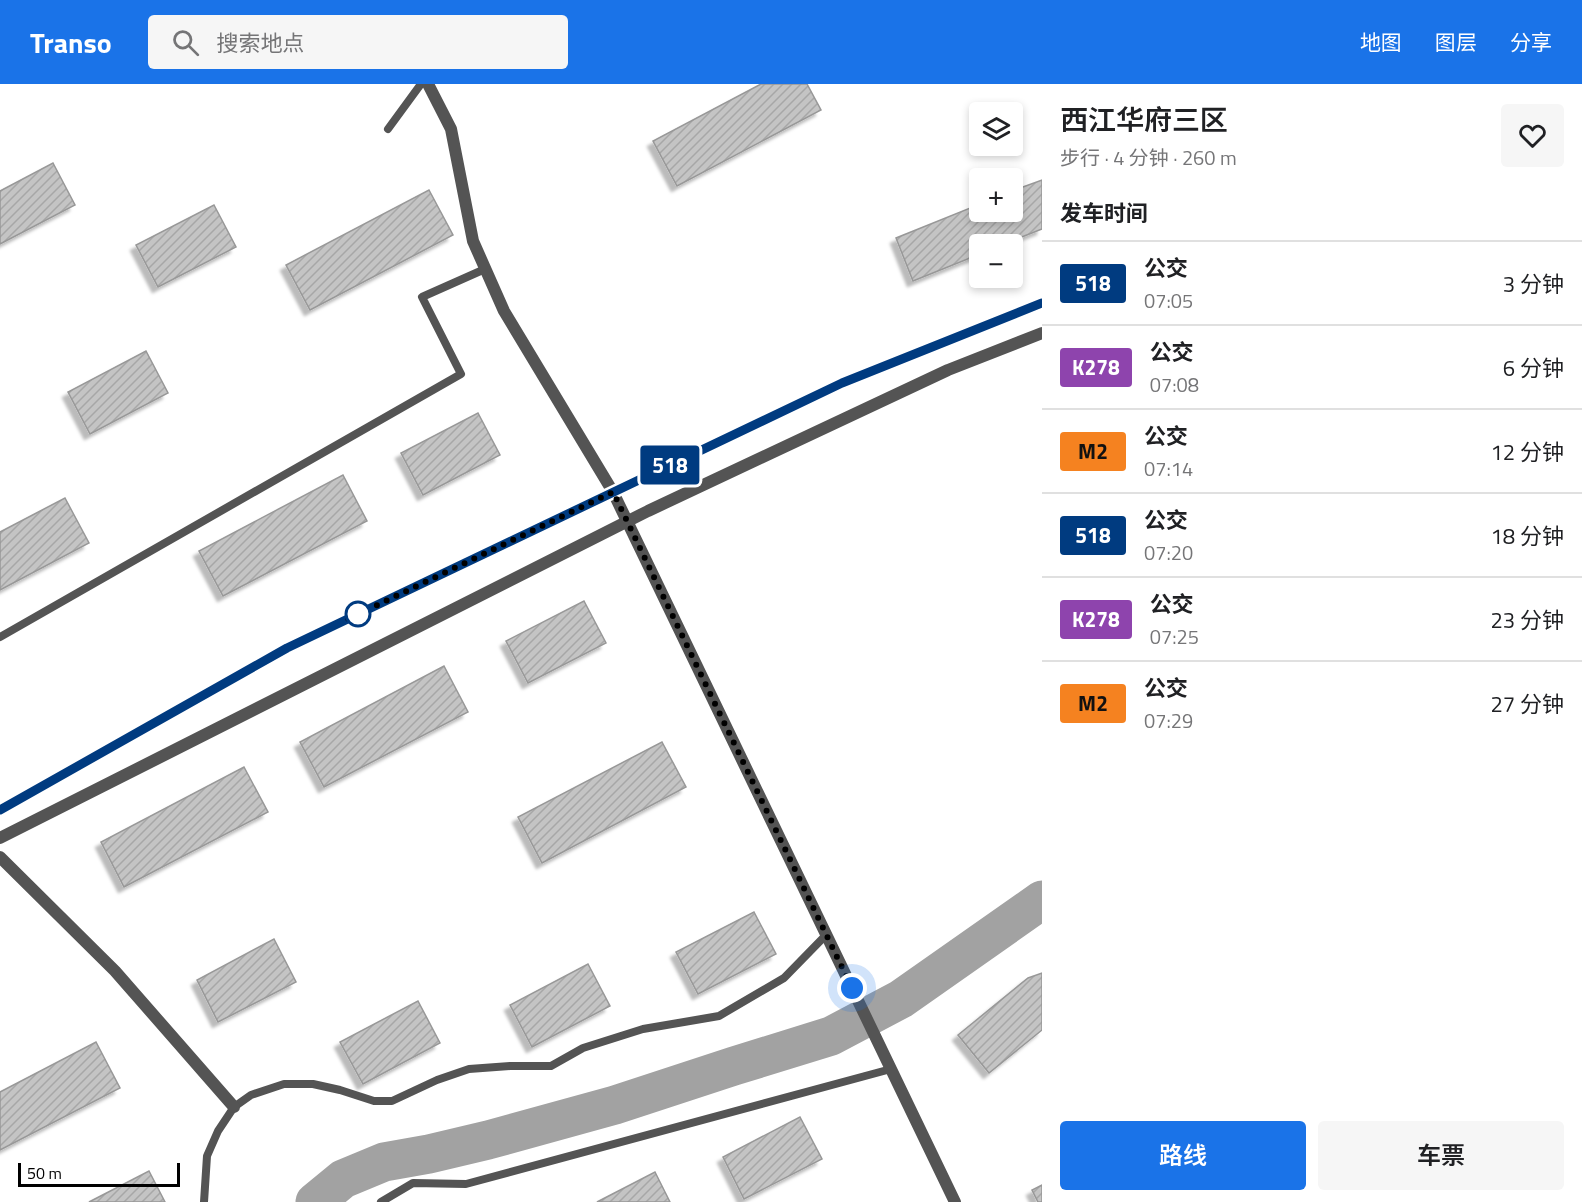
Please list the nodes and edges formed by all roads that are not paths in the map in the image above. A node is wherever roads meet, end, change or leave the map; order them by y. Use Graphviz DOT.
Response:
graph roads {
  1 [pos="421,84"];
  2 [pos="428,84"];
  3 [pos="388,129"];
  4 [pos="485,268"];
  5 [pos="1042,303"];
  6 [pos="1042,333"];
  7 [pos="613,492"];
  8 [pos="627,522"];
  9 [pos="0,637"];
  10 [pos="0,810"];
  11 [pos="0,837"];
  12 [pos="0,857"];
  13 [pos="826,935"];
  14 [pos="891,1069"];
  15 [pos="234,1107"];
  16 [pos="204,1202"];
  17 [pos="381,1202"];
  18 [pos="955,1202"];
  1 -- 3 [label="lane"];
  2 -- 4 [label="street"];
  4 -- 7 [label="street"];
  4 -- 9 [label="lane"];
  5 -- 7 [label="street"];
  6 -- 8 [label="street"];
  7 -- 8 [label="street"];
  7 -- 10 [label="street"];
  8 -- 11 [label="street"];
  8 -- 13 [label="street"];
  12 -- 15 [label="street"];
  13 -- 14 [label="street"];
  13 -- 15 [label="lane"];
  14 -- 17 [label="lane"];
  14 -- 18 [label="street"];
  15 -- 16 [label="lane"];
}
